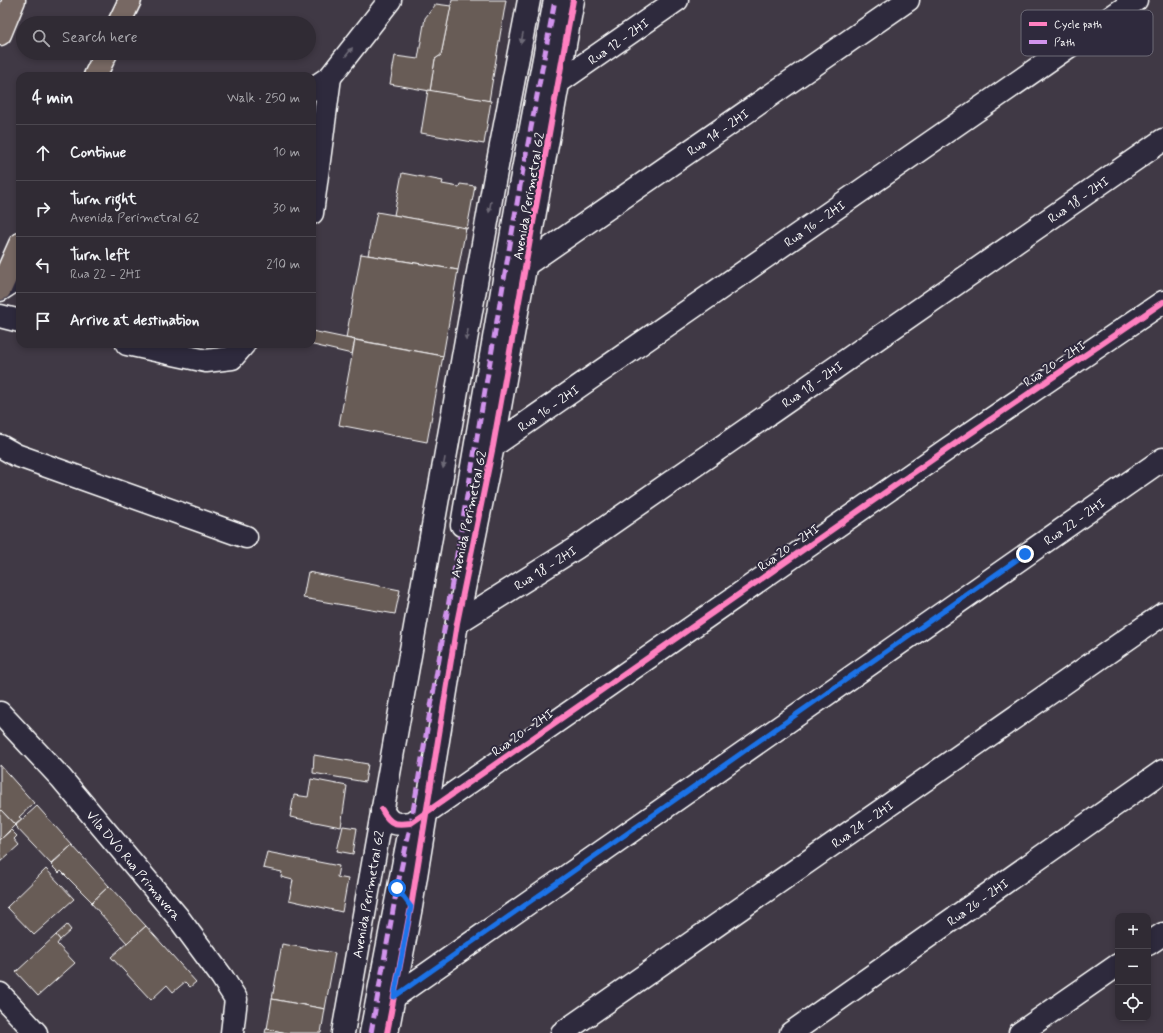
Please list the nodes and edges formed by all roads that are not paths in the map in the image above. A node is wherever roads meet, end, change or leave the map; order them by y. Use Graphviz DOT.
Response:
graph roads {
  1 [pos="14,0"];
  2 [pos="130,0"];
  3 [pos="390,0"];
  4 [pos="529,0"];
  5 [pos="555,0"];
  6 [pos="573,0"];
  7 [pos="677,0"];
  8 [pos="908,0"];
  9 [pos="1136,0"];
  10 [pos="1122,10"];
  11 [pos="122,16"];
  12 [pos="0,34"];
  13 [pos="1055,56"];
  14 [pos="103,60"];
  15 [pos="98,72"];
  16 [pos="330,77"];
  17 [pos="559,82"];
  18 [pos="316,86"];
  19 [pos="507,117"];
  20 [pos="542,125"];
  21 [pos="1163,140"];
  22 [pos="494,182"];
  23 [pos="316,183"];
  24 [pos="529,188"];
  25 [pos="16,253"];
  26 [pos="527,264"];
  27 [pos="16,279"];
  28 [pos="0,289"];
  29 [pos="1163,302"];
  30 [pos="0,316"];
  31 [pos="16,319"];
  32 [pos="146,348"];
  33 [pos="241,348"];
  34 [pos="493,446"];
  35 [pos="5,451"];
  36 [pos="1163,459"];
  37 [pos="246,537"];
  38 [pos="1163,614"];
  39 [pos="457,623"];
  40 [pos="0,713"];
  41 [pos="1163,771"];
  42 [pos="382,810"];
  43 [pos="419,818"];
  44 [pos="368,888"];
  45 [pos="397,888"];
  46 [pos="411,907"];
  47 [pos="1163,934"];
  48 [pos="1151,942"];
  49 [pos="1115,967"];
  50 [pos="0,994"];
  51 [pos="394,997"];
  52 [pos="36,1033"];
  53 [pos="232,1033"];
  54 [pos="343,1033"];
  55 [pos="371,1033"];
  56 [pos="387,1033"];
  57 [pos="562,1033"];
  58 [pos="791,1033"];
  59 [pos="1020,1033"];
  1 -- 12 [label="highway"];
  2 -- 11 [label="highway"];
  16 -- 3 [label="street, one-way"];
  4 -- 19 [label="street, Avenida Perimetral G2, one-way"];
  5 -- 20 [label="street"];
  6 -- 17 [label="street, Avenida Perimetral G2"];
  7 -- 17 [label="street, Rua 12 - 2HI"];
  8 -- 26 [label="street, Rua 14 - 2HI"];
  9 -- 10 [label="street, Rua 16 - 2HI"];
  13 -- 34 [label="street, Rua 16 - 2HI"];
  14 -- 15 [label="highway"];
  16 -- 18 [label="street"];
  16 -- 23 [label="street"];
  17 -- 20 [label="street, Avenida Perimetral G2"];
  19 -- 20 [label="street"];
  19 -- 22 [label="street, Avenida Perimetral G2"];
  20 -- 24 [label="street, Avenida Perimetral G2"];
  21 -- 39 [label="street, Rua 18 - 2HI"];
  22 -- 24 [label="street"];
  22 -- 42 [label="street, Avenida Perimetral G2, one-way"];
  24 -- 26 [label="street, Avenida Perimetral G2"];
  24 -- 43 [label="street"];
  25 -- 28 [label="highway"];
  26 -- 34 [label="street, Avenida Perimetral G2"];
  27 -- 28 [label="street"];
  29 -- 43 [label="street, Rua 20 - 2HI"];
  30 -- 31 [label="street"];
  32 -- 33 [label="street"];
  34 -- 39 [label="street, Avenida Perimetral G2"];
  35 -- 37 [label="street"];
  36 -- 51 [label="street, Rua 22 - 2HI"];
  38 -- 57 [label="street, Rua 24 - 2HI"];
  39 -- 43 [label="street, Avenida Perimetral G2"];
  40 -- 53 [label="street, Vila DVO Rua Primavera"];
  41 -- 58 [label="street, Rua 26 - 2HI"];
  42 -- 43 [label="street"];
  42 -- 44 [label="street, Avenida Perimetral G2"];
  43 -- 45 [label="street"];
  43 -- 46 [label="street, Avenida Perimetral G2"];
  44 -- 45 [label="street"];
  44 -- 54 [label="street, Avenida Perimetral G2"];
  45 -- 46 [label="street"];
  45 -- 55 [label="street"];
  46 -- 51 [label="street, Avenida Perimetral G2"];
  47 -- 48 [label="street"];
  49 -- 59 [label="street"];
  50 -- 52 [label="street"];
  51 -- 56 [label="street, Avenida Perimetral G2"];
}
